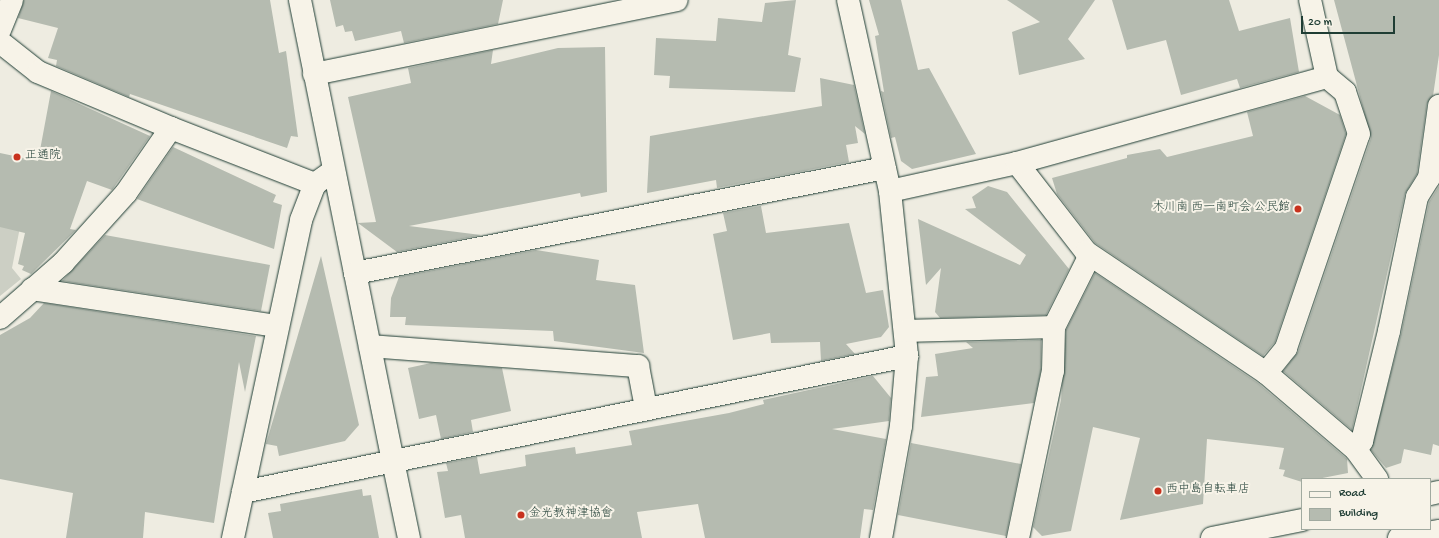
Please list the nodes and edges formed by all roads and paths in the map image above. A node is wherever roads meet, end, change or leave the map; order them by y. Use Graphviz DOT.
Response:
graph roads {
  1 [pos="12,0"];
  2 [pos="300,0"];
  3 [pos="677,0"];
  4 [pos="848,0"];
  5 [pos="1310,0"];
  6 [pos="0,30"];
  7 [pos="0,42"];
  8 [pos="314,74"];
  9 [pos="1327,77"];
  10 [pos="1439,106"];
  11 [pos="171,128"];
  12 [pos="1017,163"];
  13 [pos="885,168"];
  14 [pos="333,171"];
  15 [pos="315,184"];
  16 [pos="890,191"];
  17 [pos="1090,255"];
  18 [pos="355,274"];
  19 [pos="32,290"];
  20 [pos="0,318"];
  21 [pos="277,326"];
  22 [pos="1054,327"];
  23 [pos="905,331"];
  24 [pos="370,346"];
  25 [pos="908,356"];
  26 [pos="1266,373"];
  27 [pos="646,408"];
  28 [pos="1356,450"];
  29 [pos="393,461"];
  30 [pos="1376,478"];
  31 [pos="243,492"];
  32 [pos="1301,520"];
  33 [pos="1439,531"];
  34 [pos="1403,535"];
  35 [pos="233,538"];
  36 [pos="409,538"];
  37 [pos="881,538"];
  38 [pos="1018,538"];
  39 [pos="1212,538"];
  1 -- 6 [label="street"];
  2 -- 8 [label="street"];
  3 -- 8 [label="street"];
  4 -- 13 [label="street"];
  5 -- 9 [label="street"];
  7 -- 11 [label="street"];
  8 -- 14 [label="street"];
  9 -- 12 [label="street"];
  9 -- 26 [label="street"];
  10 -- 28 [label="street"];
  11 -- 15 [label="street"];
  11 -- 19 [label="street"];
  12 -- 16 [label="street"];
  12 -- 17 [label="street"];
  13 -- 16 [label="street"];
  13 -- 18 [label="street"];
  14 -- 15 [label="street"];
  14 -- 18 [label="street"];
  15 -- 21 [label="street"];
  16 -- 23 [label="street"];
  17 -- 22 [label="street"];
  17 -- 26 [label="street"];
  18 -- 24 [label="street"];
  19 -- 20 [label="street"];
  19 -- 21 [label="street"];
  21 -- 31 [label="street"];
  22 -- 23 [label="street"];
  22 -- 38 [label="street"];
  23 -- 25 [label="street"];
  24 -- 27 [label="street"];
  24 -- 29 [label="street"];
  25 -- 27 [label="street"];
  25 -- 37 [label="street"];
  26 -- 28 [label="street"];
  27 -- 29 [label="street"];
  28 -- 30 [label="street"];
  29 -- 31 [label="street"];
  29 -- 36 [label="street"];
  31 -- 35 [label="street"];
  32 -- 39 [label="street"];
  33 -- 34 [label="street"];
}
